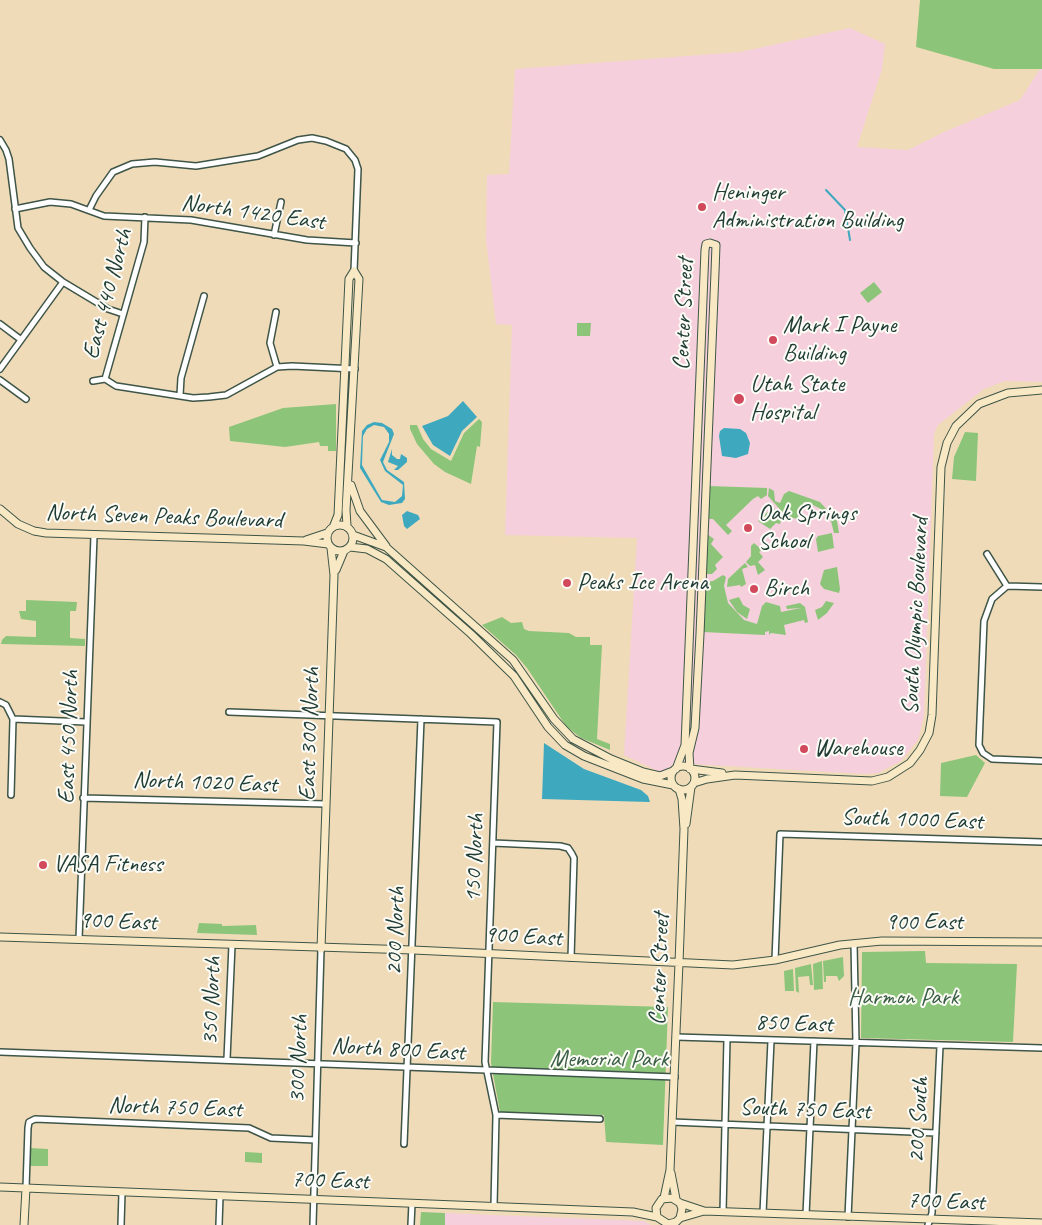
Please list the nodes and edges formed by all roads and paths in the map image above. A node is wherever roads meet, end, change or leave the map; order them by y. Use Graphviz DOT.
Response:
graph roads {
  1 [pos="0,140"];
  2 [pos="281,202"];
  3 [pos="15,209"];
  4 [pos="89,210"];
  5 [pos="144,217"];
  6 [pos="274,235"];
  7 [pos="356,243"];
  8 [pos="354,271"];
  9 [pos="704,272"];
  10 [pos="716,272"];
  11 [pos="63,282"];
  12 [pos="704,291"];
  13 [pos="714,291"];
  14 [pos="204,296"];
  15 [pos="276,312"];
  16 [pos="123,314"];
  17 [pos="0,324"];
  18 [pos="20,339"];
  19 [pos="277,367"];
  20 [pos="0,369"];
  21 [pos="345,369"];
  22 [pos="355,369"];
  23 [pos="105,379"];
  24 [pos="0,380"];
  25 [pos="93,381"];
  26 [pos="1042,390"];
  27 [pos="1022,391"];
  28 [pos="180,395"];
  29 [pos="1042,395"];
  30 [pos="26,399"];
  31 [pos="699,415"];
  32 [pos="710,416"];
  33 [pos="349,477"];
  34 [pos="0,509"];
  35 [pos="695,510"];
  36 [pos="705,510"];
  37 [pos="334,525"];
  38 [pos="347,526"];
  39 [pos="327,533"];
  40 [pos="353,535"];
  41 [pos="94,536"];
  42 [pos="304,541"];
  43 [pos="330,546"];
  44 [pos="386,547"];
  45 [pos="347,549"];
  46 [pos="988,554"];
  47 [pos="692,570"];
  48 [pos="702,570"];
  49 [pos="334,576"];
  50 [pos="1007,586"];
  51 [pos="1042,587"];
  52 [pos="689,639"];
  53 [pos="699,640"];
  54 [pos="0,702"];
  55 [pos="686,709"];
  56 [pos="696,709"];
  57 [pos="229,712"];
  58 [pos="330,716"];
  59 [pos="13,719"];
  60 [pos="421,719"];
  61 [pos="86,722"];
  62 [pos="1042,761"];
  63 [pos="691,769"];
  64 [pos="674,770"];
  65 [pos="735,775"];
  66 [pos="692,785"];
  67 [pos="676,787"];
  68 [pos="11,795"];
  69 [pos="83,798"];
  70 [pos="326,804"];
  71 [pos="684,829"];
  72 [pos="1042,842"];
  73 [pos="493,843"];
  74 [pos="323,893"];
  75 [pos="0,937"];
  76 [pos="78,938"];
  77 [pos="1042,942"];
  78 [pos="854,944"];
  79 [pos="232,945"];
  80 [pos="321,948"];
  81 [pos="413,950"];
  82 [pos="489,954"];
  83 [pos="571,958"];
  84 [pos="775,960"];
  85 [pos="680,963"];
  86 [pos="676,1038"];
  87 [pos="727,1039"];
  88 [pos="771,1041"];
  89 [pos="814,1041"];
  90 [pos="856,1043"];
  91 [pos="940,1046"];
  92 [pos="1042,1048"];
  93 [pos="0,1052"];
  94 [pos="227,1059"];
  95 [pos="317,1064"];
  96 [pos="408,1068"];
  97 [pos="486,1071"];
  98 [pos="675,1077"];
  99 [pos="496,1115"];
  100 [pos="600,1119"];
  101 [pos="672,1122"];
  102 [pos="725,1125"];
  103 [pos="767,1127"];
  104 [pos="809,1128"];
  105 [pos="852,1130"];
  106 [pos="936,1133"];
  107 [pos="315,1140"];
  108 [pos="404,1144"];
  109 [pos="670,1170"];
  110 [pos="0,1187"];
  111 [pos="26,1188"];
  112 [pos="122,1192"];
  113 [pos="220,1196"];
  114 [pos="314,1199"];
  115 [pos="661,1201"];
  116 [pos="678,1201"];
  117 [pos="412,1203"];
  118 [pos="494,1206"];
  119 [pos="704,1211"];
  120 [pos="633,1212"];
  121 [pos="723,1212"];
  122 [pos="763,1213"];
  123 [pos="806,1215"];
  124 [pos="844,1216"];
  125 [pos="680,1218"];
  126 [pos="660,1221"];
  127 [pos="929,1223"];
  128 [pos="1042,1223"];
  129 [pos="673,1224"];
  130 [pos="24,1225"];
  131 [pos="121,1225"];
  132 [pos="218,1225"];
  133 [pos="313,1225"];
  134 [pos="411,1225"];
  1 -- 3 [label="street"];
  2 -- 6 [label="street"];
  3 -- 4 [label="street, North 1420 East"];
  3 -- 11 [label="street"];
  4 -- 5 [label="street, North 1420 East"];
  4 -- 7 [label="street"];
  5 -- 6 [label="street, North 1420 East"];
  5 -- 16 [label="street, East 440 North"];
  6 -- 7 [label="street, North 1420 East"];
  7 -- 8 [label="street"];
  8 -- 21 [label="street"];
  8 -- 22 [label="street"];
  9 -- 10 [label="street"];
  9 -- 10 [label="street, Center Street"];
  9 -- 12 [label="street, Center Street"];
  10 -- 13 [label="street, Center Street"];
  11 -- 16 [label="street"];
  11 -- 18 [label="street"];
  12 -- 13 [label="street"];
  12 -- 31 [label="street, Center Street"];
  13 -- 32 [label="street, Center Street"];
  14 -- 28 [label="street"];
  15 -- 19 [label="street"];
  16 -- 23 [label="street, East 440 North"];
  17 -- 18 [label="street"];
  18 -- 20 [label="street"];
  19 -- 21 [label="street"];
  19 -- 28 [label="street"];
  21 -- 22 [label="street"];
  21 -- 37 [label="street"];
  22 -- 33 [label="street"];
  23 -- 25 [label="street"];
  23 -- 28 [label="street"];
  24 -- 30 [label="street"];
  26 -- 27 [label="street, South Olympic Boulevard"];
  27 -- 29 [label="street, South Olympic Boulevard"];
  27 -- 65 [label="street, South Olympic Boulevard"];
  31 -- 32 [label="street"];
  31 -- 35 [label="street, Center Street"];
  32 -- 36 [label="street, Center Street"];
  33 -- 38 [label="street"];
  33 -- 44 [label="street"];
  34 -- 41 [label="street, North Seven Peaks Boulevard"];
  35 -- 36 [label="street"];
  35 -- 47 [label="street, Center Street"];
  36 -- 48 [label="street, Center Street"];
  37 -- 38 [label="street"];
  37 -- 39 [label="street"];
  38 -- 40 [label="street"];
  39 -- 42 [label="street, North Seven Peaks Boulevard"];
  39 -- 43 [label="street"];
  40 -- 44 [label="street"];
  40 -- 45 [label="street"];
  41 -- 42 [label="street, North Seven Peaks Boulevard"];
  41 -- 61 [label="street, East 450 North"];
  42 -- 43 [label="street, North Seven Peaks Boulevard"];
  43 -- 45 [label="street"];
  43 -- 49 [label="street, East 300 North"];
  44 -- 64 [label="street"];
  45 -- 49 [label="street, East 300 North"];
  45 -- 67 [label="street"];
  46 -- 50 [label="street"];
  47 -- 48 [label="street"];
  47 -- 52 [label="street, Center Street"];
  48 -- 53 [label="street, Center Street"];
  49 -- 58 [label="street, East 300 North"];
  50 -- 51 [label="street"];
  50 -- 62 [label="street"];
  52 -- 53 [label="street"];
  52 -- 55 [label="street, Center Street"];
  53 -- 56 [label="street, Center Street"];
  54 -- 59 [label="street"];
  55 -- 56 [label="street"];
  55 -- 64 [label="street, Center Street"];
  56 -- 63 [label="street, Center Street"];
  57 -- 58 [label="street"];
  58 -- 60 [label="street"];
  58 -- 70 [label="street, East 300 North"];
  59 -- 61 [label="street"];
  59 -- 68 [label="street"];
  60 -- 73 [label="street, 150 North"];
  60 -- 81 [label="street, 200 North"];
  61 -- 69 [label="street, East 450 North"];
  63 -- 64 [label="street"];
  63 -- 65 [label="street, South Olympic Boulevard"];
  63 -- 66 [label="street"];
  64 -- 67 [label="street"];
  65 -- 66 [label="street, South Olympic Boulevard"];
  66 -- 67 [label="street"];
  66 -- 71 [label="street, Center Street"];
  67 -- 71 [label="street, Center Street"];
  69 -- 70 [label="street, North 1020 East"];
  69 -- 76 [label="street, East 450 North"];
  70 -- 74 [label="street, East 300 North"];
  71 -- 85 [label="street, Center Street"];
  72 -- 84 [label="street, South 1000 East"];
  73 -- 82 [label="street, 150 North"];
  73 -- 83 [label="street"];
  74 -- 80 [label="street, 300 North"];
  75 -- 76 [label="street, 900 East"];
  76 -- 79 [label="street, 900 East"];
  77 -- 78 [label="street, 900 East"];
  78 -- 84 [label="street, 900 East"];
  78 -- 90 [label="street"];
  79 -- 80 [label="street, 900 East"];
  79 -- 94 [label="street, 350 North"];
  80 -- 81 [label="street, 900 East"];
  80 -- 95 [label="street, 300 North"];
  81 -- 82 [label="street, 900 East"];
  81 -- 96 [label="street, 200 North"];
  82 -- 83 [label="street, 900 East"];
  82 -- 97 [label="street, 150 North"];
  83 -- 85 [label="street, 900 East"];
  84 -- 85 [label="street, 900 East"];
  85 -- 86 [label="street, Center Street"];
  86 -- 87 [label="street, 850 East"];
  86 -- 98 [label="street, Center Street"];
  87 -- 88 [label="street, 850 East"];
  87 -- 102 [label="street"];
  88 -- 89 [label="street, 850 East"];
  88 -- 103 [label="street"];
  89 -- 90 [label="street, 850 East"];
  89 -- 104 [label="street"];
  90 -- 91 [label="street, 850 East"];
  90 -- 105 [label="street"];
  91 -- 92 [label="street, 850 East"];
  91 -- 106 [label="street, 200 South"];
  93 -- 94 [label="street, North 800 East"];
  94 -- 95 [label="street, North 800 East"];
  95 -- 96 [label="street, North 800 East"];
  95 -- 107 [label="street, 300 North"];
  96 -- 97 [label="street, North 800 East"];
  96 -- 108 [label="street, 200 North"];
  97 -- 98 [label="street, North 800 East"];
  97 -- 99 [label="street, 150 North"];
  98 -- 101 [label="street, Center Street"];
  99 -- 100 [label="street"];
  99 -- 118 [label="street, 150 North"];
  101 -- 102 [label="street, South 750 East"];
  101 -- 109 [label="street, Center Street"];
  102 -- 103 [label="street, South 750 East"];
  102 -- 121 [label="street"];
  103 -- 104 [label="street, South 750 East"];
  103 -- 122 [label="street"];
  104 -- 105 [label="street, South 750 East"];
  104 -- 123 [label="street"];
  105 -- 106 [label="street, South 750 East"];
  105 -- 124 [label="street"];
  106 -- 127 [label="street, 200 South"];
  107 -- 111 [label="street, North 750 East"];
  107 -- 114 [label="street, 300 North"];
  109 -- 115 [label="street, Center Street"];
  109 -- 116 [label="street, Center Street"];
  110 -- 111 [label="street, 700 East"];
  111 -- 112 [label="street, 700 East"];
  111 -- 130 [label="street"];
  112 -- 113 [label="street, 700 East"];
  112 -- 131 [label="street"];
  113 -- 114 [label="street, 700 East"];
  113 -- 132 [label="street"];
  114 -- 117 [label="street, 700 East"];
  114 -- 133 [label="street, 300 North"];
  115 -- 116 [label="street"];
  115 -- 120 [label="street, 700 East"];
  115 -- 126 [label="street"];
  116 -- 119 [label="street, 700 East"];
  116 -- 125 [label="street"];
  117 -- 118 [label="street, 700 East"];
  117 -- 134 [label="street"];
  118 -- 120 [label="street, 700 East"];
  119 -- 121 [label="street, 700 East"];
  119 -- 125 [label="street, 700 East"];
  120 -- 126 [label="street, 700 East"];
  121 -- 122 [label="street, 700 East"];
  122 -- 123 [label="street, 700 East"];
  123 -- 124 [label="street, 700 East"];
  124 -- 127 [label="street, 700 East"];
  125 -- 129 [label="street"];
  126 -- 129 [label="street"];
  127 -- 128 [label="street, 700 East"];
}
